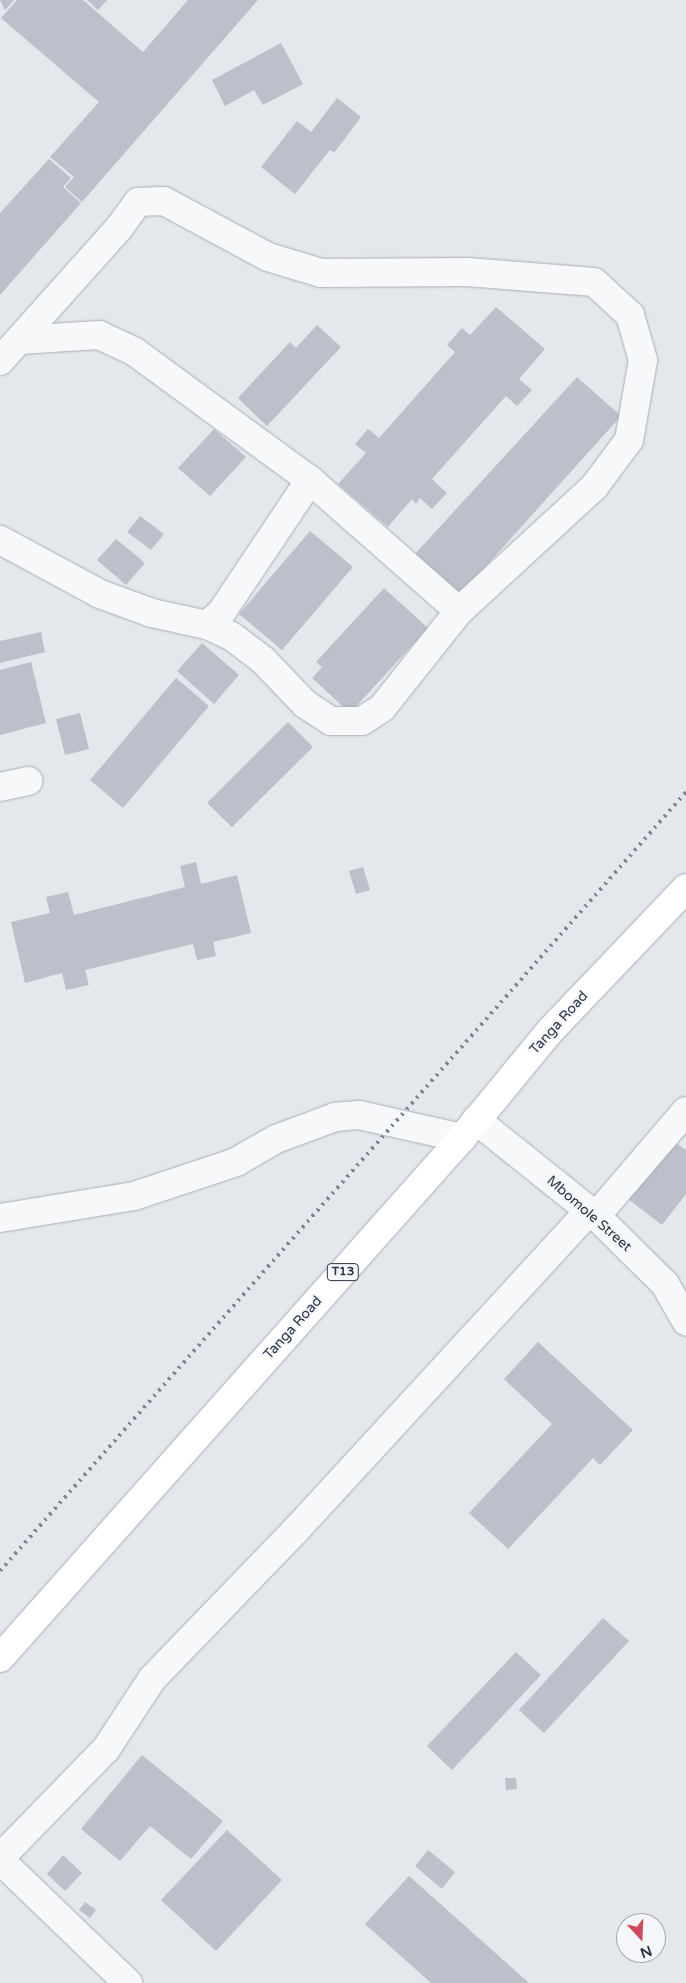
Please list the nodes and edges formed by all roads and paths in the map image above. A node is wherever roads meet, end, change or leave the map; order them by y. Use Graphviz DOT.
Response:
graph roads {
  1 [pos="19,340"];
  2 [pos="0,360"];
  3 [pos="310,480"];
  4 [pos="0,540"];
  5 [pos="459,611"];
  6 [pos="207,625"];
  7 [pos="28,781"];
  8 [pos="0,787"];
  9 [pos="686,888"];
  10 [pos="686,1111"];
  11 [pos="469,1129"];
  12 [pos="593,1214"];
  13 [pos="0,1218"];
  14 [pos="675,1278"];
  15 [pos="686,1321"];
  16 [pos="0,1658"];
  17 [pos="0,1859"];
  18 [pos="128,1983"];
  1 -- 2 [label="street"];
  1 -- 3 [label="street"];
  1 -- 5 [label="street"];
  3 -- 5 [label="street"];
  3 -- 6 [label="street"];
  4 -- 6 [label="street"];
  5 -- 6 [label="street"];
  7 -- 8 [label="street"];
  9 -- 11 [label="highway, Tanga Road / T13"];
  10 -- 12 [label="street"];
  11 -- 12 [label="street, Mbomole Street"];
  11 -- 13 [label="street"];
  11 -- 16 [label="highway, Tanga Road / T13"];
  12 -- 14 [label="street, Mbomole Street"];
  12 -- 17 [label="street"];
  14 -- 15 [label="street, Mbomole Street"];
  17 -- 18 [label="street"];
}
